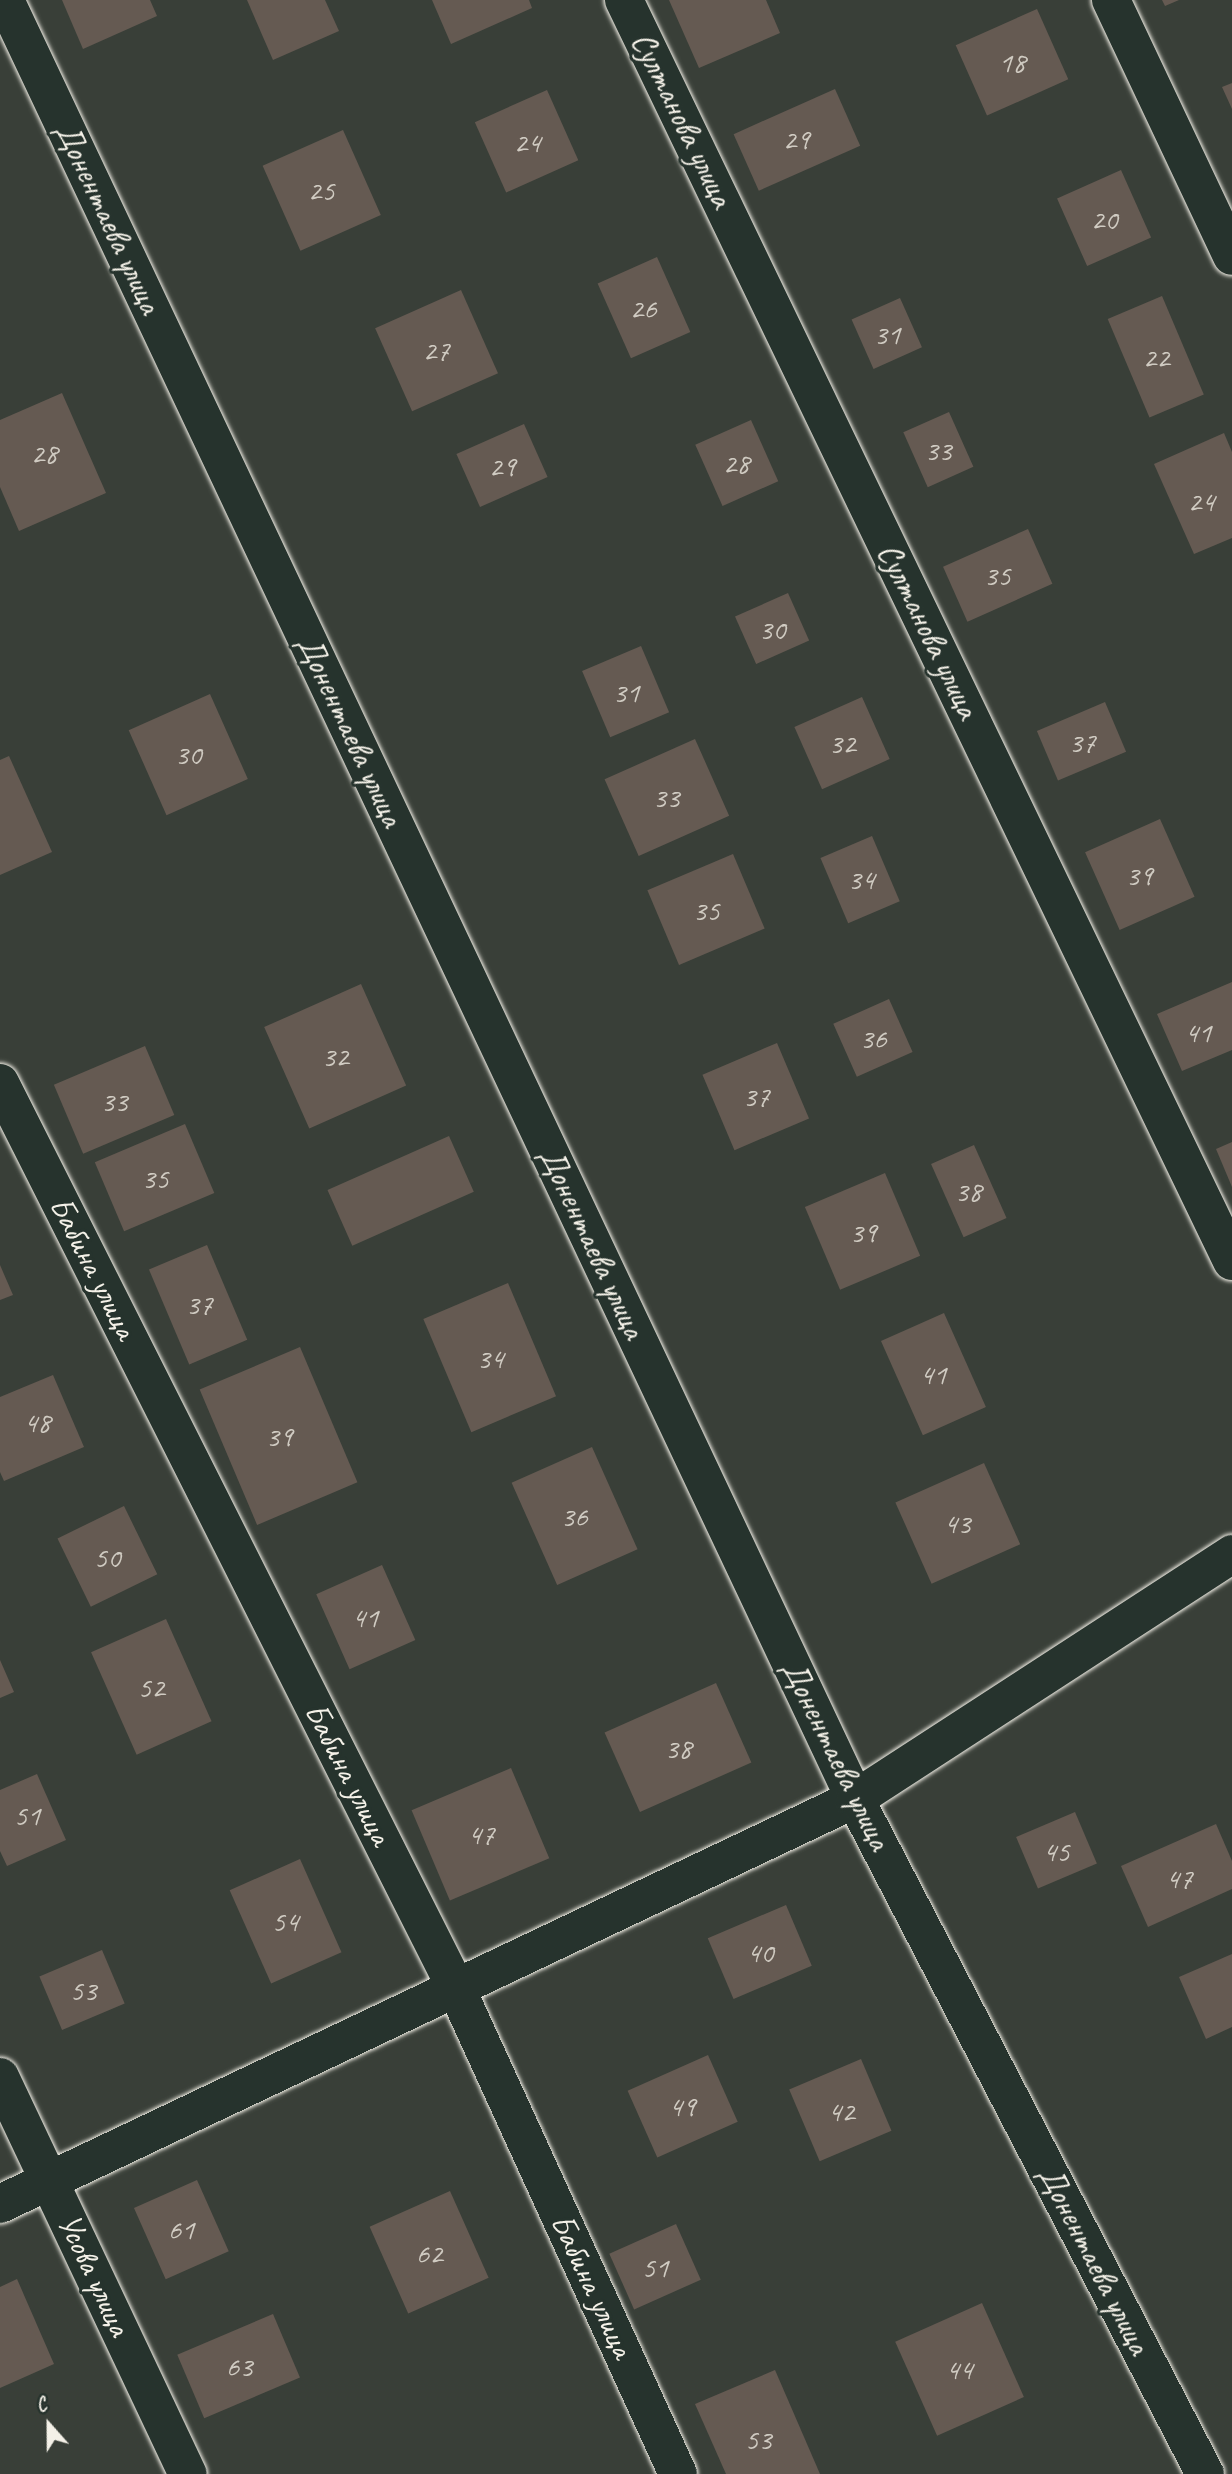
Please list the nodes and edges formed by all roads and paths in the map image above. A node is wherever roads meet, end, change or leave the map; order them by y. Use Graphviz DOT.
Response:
graph roads {
  1 [pos="5,0"];
  2 [pos="624,0"];
  3 [pos="1111,0"];
  4 [pos="1232,256"];
  5 [pos="0,1083"];
  6 [pos="1232,1261"];
  7 [pos="1232,1554"];
  8 [pos="855,1799"];
  9 [pos="456,1987"];
  10 [pos="0,2077"];
  11 [pos="49,2181"];
  12 [pos="0,2204"];
  13 [pos="188,2474"];
  14 [pos="678,2474"];
  15 [pos="1205,2474"];
  1 -- 8 [label="street, Донентаева улица"];
  2 -- 6 [label="street, Султанова улица"];
  3 -- 4 [label="street"];
  5 -- 9 [label="street, Бабина улица"];
  7 -- 8 [label="street"];
  8 -- 9 [label="street"];
  8 -- 15 [label="street, Донентаева улица"];
  9 -- 11 [label="street"];
  9 -- 14 [label="street, Бабина улица"];
  10 -- 11 [label="street, Усова улица"];
  11 -- 12 [label="street"];
  11 -- 13 [label="street, Усова улица"];
}
